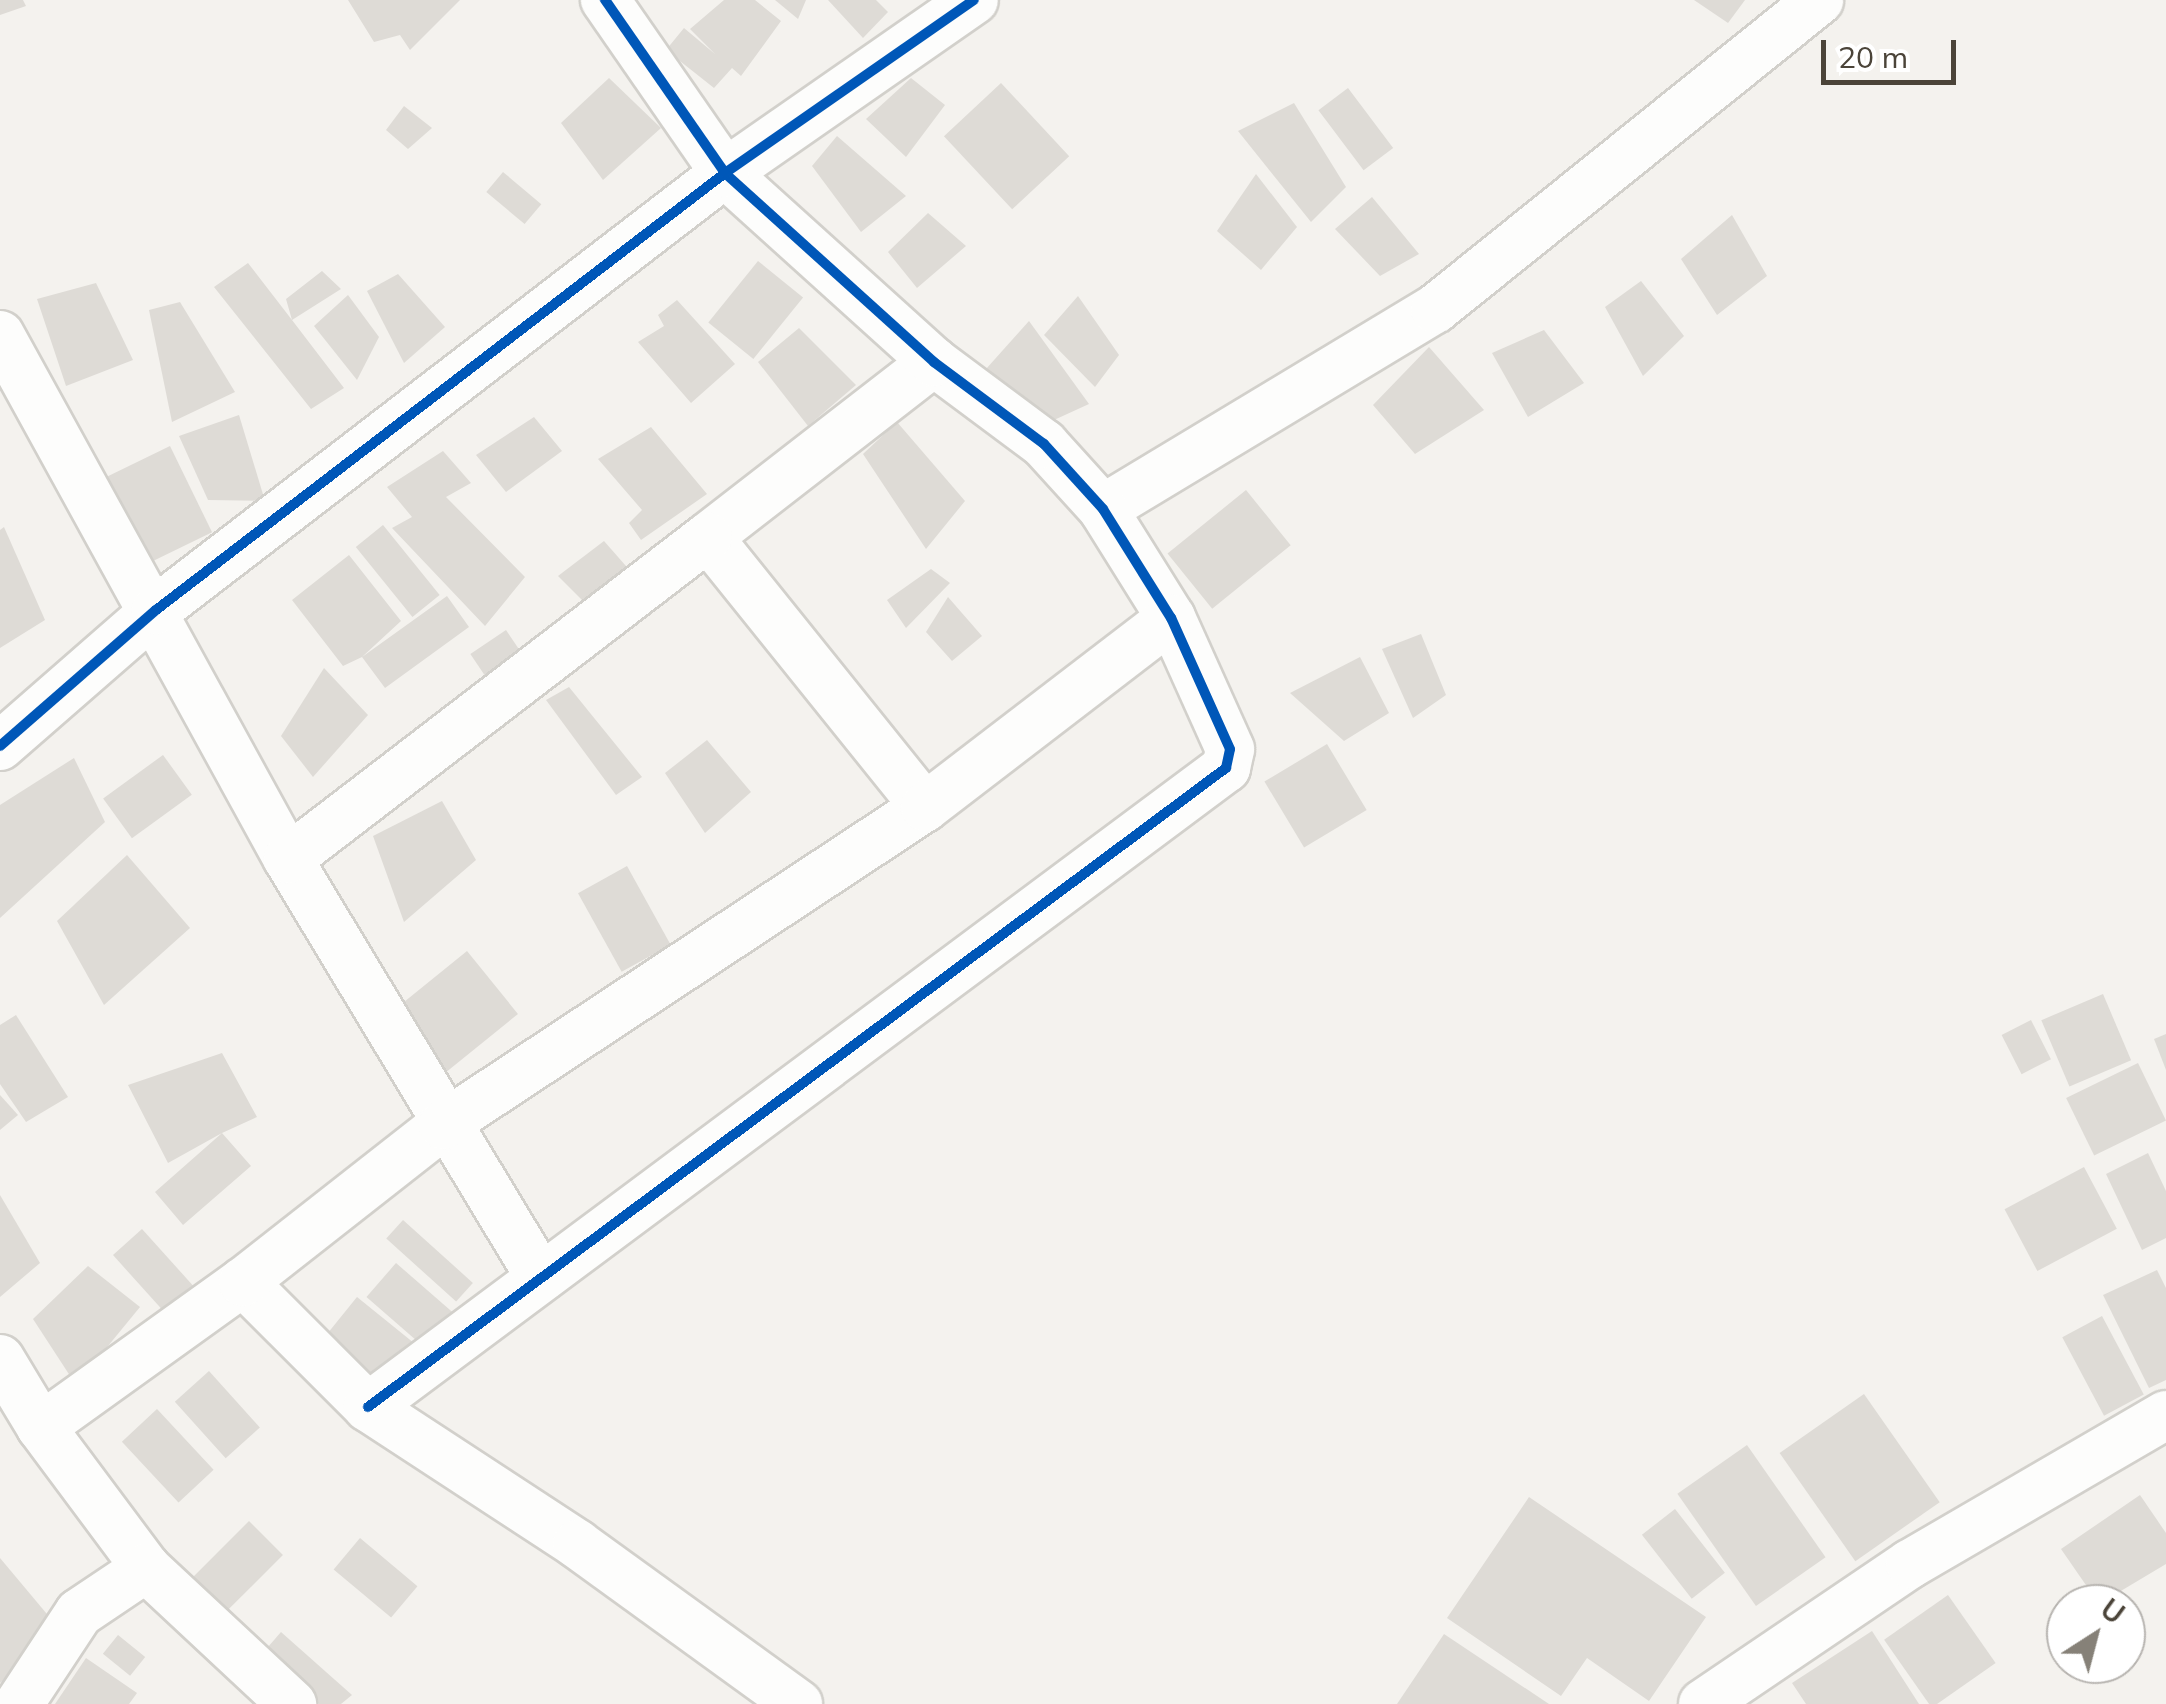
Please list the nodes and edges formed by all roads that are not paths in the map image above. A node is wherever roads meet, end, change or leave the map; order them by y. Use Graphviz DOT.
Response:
graph roads {
  1 [pos="605,0"];
  2 [pos="1818,0"];
  3 [pos="947,8"];
  4 [pos="724,173"];
  5 [pos="0,336"];
  6 [pos="934,362"];
  7 [pos="1103,509"];
  8 [pos="708,537"];
  9 [pos="156,610"];
  10 [pos="1171,618"];
  11 [pos="0,746"];
  12 [pos="925,807"];
  13 [pos="288,859"];
  14 [pos="444,1126"];
  15 [pos="541,1278"];
  16 [pos="243,1282"];
  17 [pos="0,1359"];
  18 [pos="368,1407"];
  19 [pos="2166,1415"];
  20 [pos="40,1428"];
  21 [pos="146,1568"];
  22 [pos="18,1704"];
  23 [pos="292,1704"];
  24 [pos="798,1704"];
  25 [pos="1703,1704"];
  1 -- 4 [label="street"];
  2 -- 7 [label="street"];
  3 -- 4 [label="street"];
  4 -- 6 [label="street"];
  4 -- 9 [label="street"];
  5 -- 9 [label="street"];
  6 -- 7 [label="street"];
  6 -- 8 [label="street"];
  7 -- 10 [label="street"];
  8 -- 12 [label="street"];
  8 -- 13 [label="street"];
  9 -- 11 [label="street"];
  9 -- 13 [label="street"];
  10 -- 12 [label="street"];
  10 -- 15 [label="street"];
  12 -- 14 [label="street"];
  13 -- 14 [label="street"];
  14 -- 15 [label="street"];
  14 -- 16 [label="street"];
  15 -- 18 [label="street"];
  16 -- 18 [label="street"];
  16 -- 20 [label="street"];
  17 -- 20 [label="street"];
  18 -- 24 [label="street"];
  19 -- 25 [label="street"];
  20 -- 21 [label="street"];
  21 -- 22 [label="street"];
  21 -- 23 [label="street"];
}
